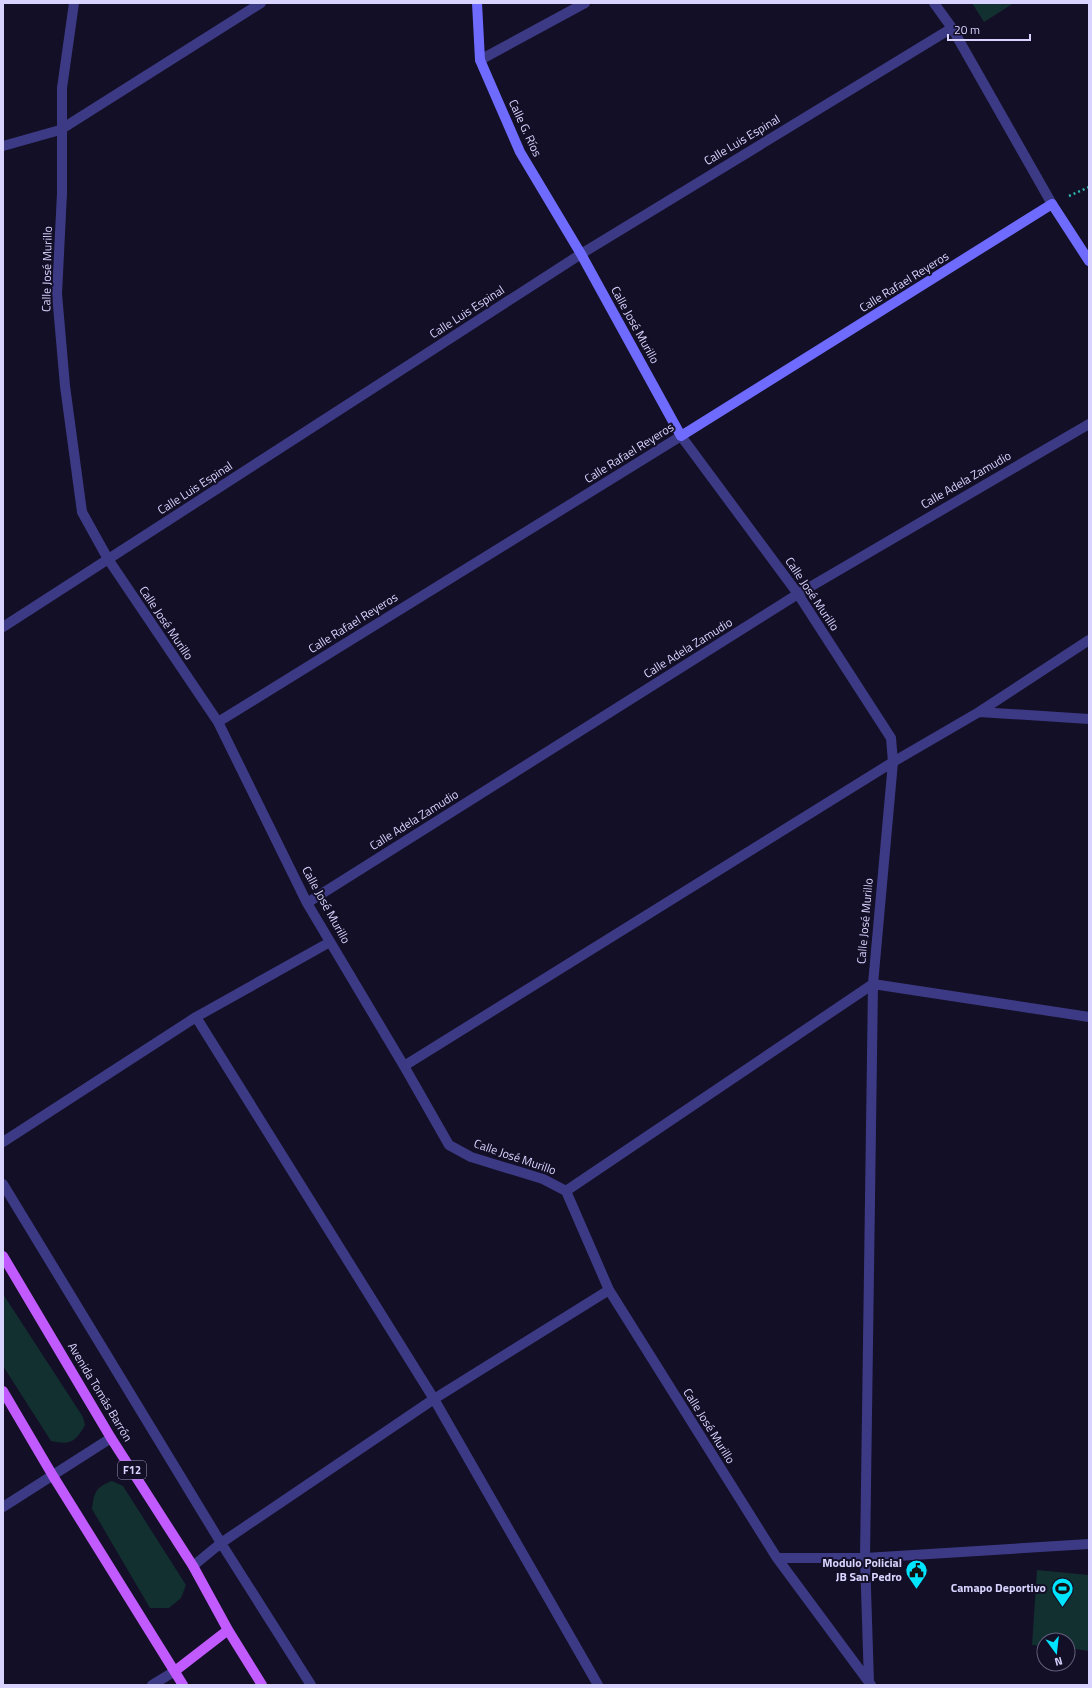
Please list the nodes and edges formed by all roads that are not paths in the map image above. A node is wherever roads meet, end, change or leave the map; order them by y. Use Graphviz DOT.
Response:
graph roads {
  1 [pos="74,3"];
  2 [pos="261,3"];
  3 [pos="477,3"];
  4 [pos="585,3"];
  5 [pos="934,3"];
  6 [pos="952,28"];
  7 [pos="480,60"];
  8 [pos="60,130"];
  9 [pos="3,146"];
  10 [pos="1052,204"];
  11 [pos="581,254"];
  12 [pos="1089,261"];
  13 [pos="1089,424"];
  14 [pos="681,436"];
  15 [pos="108,560"];
  16 [pos="798,594"];
  17 [pos="3,628"];
  18 [pos="1089,640"];
  19 [pos="979,712"];
  20 [pos="1089,719"];
  21 [pos="218,722"];
  22 [pos="893,762"];
  23 [pos="308,903"];
  24 [pos="330,942"];
  25 [pos="873,984"];
  26 [pos="196,1017"];
  27 [pos="1089,1017"];
  28 [pos="404,1066"];
  29 [pos="3,1142"];
  30 [pos="3,1184"];
  31 [pos="566,1191"];
  32 [pos="3,1256"];
  33 [pos="609,1290"];
  34 [pos="3,1391"];
  35 [pos="434,1399"];
  36 [pos="112,1438"];
  37 [pos="53,1476"];
  38 [pos="3,1507"];
  39 [pos="221,1544"];
  40 [pos="1089,1544"];
  41 [pos="777,1558"];
  42 [pos="865,1558"];
  43 [pos="193,1566"];
  44 [pos="228,1630"];
  45 [pos="175,1671"];
  46 [pos="870,1684"];
  47 [pos="152,1685"];
  48 [pos="183,1685"];
  49 [pos="262,1685"];
  50 [pos="311,1685"];
  51 [pos="598,1685"];
  1 -- 8 [label="street, Calle José Murillo"];
  2 -- 8 [label="street"];
  3 -- 7 [label="street, Calle G. Ríos"];
  4 -- 7 [label="street"];
  5 -- 6 [label="street"];
  6 -- 10 [label="street"];
  6 -- 11 [label="street, Calle Luis Espinal"];
  7 -- 11 [label="street, Calle G. Ríos"];
  8 -- 9 [label="street"];
  8 -- 15 [label="street, Calle José Murillo"];
  10 -- 12 [label="street"];
  10 -- 14 [label="street, Calle Rafael Reyeros"];
  11 -- 14 [label="street, Calle José Murillo"];
  11 -- 15 [label="street, Calle Luis Espinal"];
  13 -- 16 [label="street, Calle Adela Zamudio"];
  14 -- 16 [label="street, Calle José Murillo"];
  14 -- 21 [label="street, Calle Rafael Reyeros"];
  15 -- 17 [label="street, Calle Luis Espinal"];
  15 -- 21 [label="street, Calle José Murillo"];
  16 -- 22 [label="street, Calle José Murillo"];
  16 -- 23 [label="street, Calle Adela Zamudio"];
  18 -- 19 [label="street"];
  19 -- 20 [label="street"];
  19 -- 22 [label="street"];
  21 -- 23 [label="street, Calle José Murillo"];
  22 -- 25 [label="street, Calle José Murillo"];
  22 -- 28 [label="street"];
  23 -- 24 [label="street, Calle José Murillo"];
  24 -- 26 [label="street"];
  24 -- 28 [label="street, Calle José Murillo"];
  25 -- 27 [label="street"];
  25 -- 31 [label="street"];
  25 -- 42 [label="street, Calle José Murillo"];
  26 -- 29 [label="street"];
  26 -- 35 [label="street"];
  28 -- 31 [label="street, Calle José Murillo"];
  30 -- 39 [label="street"];
  31 -- 33 [label="street, Calle José Murillo"];
  32 -- 36 [label="main road, Avenida Tomás Barrón / F12"];
  33 -- 35 [label="street"];
  33 -- 41 [label="street, Calle José Murillo"];
  34 -- 37 [label="main road"];
  35 -- 39 [label="street"];
  35 -- 51 [label="street"];
  36 -- 37 [label="street"];
  36 -- 43 [label="main road, Avenida Tomás Barrón / F12"];
  37 -- 38 [label="street"];
  37 -- 45 [label="main road"];
  39 -- 43 [label="street"];
  39 -- 50 [label="street"];
  40 -- 42 [label="street"];
  41 -- 42 [label="street"];
  41 -- 46 [label="street, Calle José Murillo"];
  42 -- 46 [label="street, Calle José Murillo"];
  43 -- 44 [label="main road, Avenida Tomás Barrón / F12"];
  44 -- 45 [label="main road"];
  44 -- 49 [label="main road, Avenida Tomás Barrón / F12"];
  45 -- 47 [label="street"];
  45 -- 48 [label="main road"];
}
